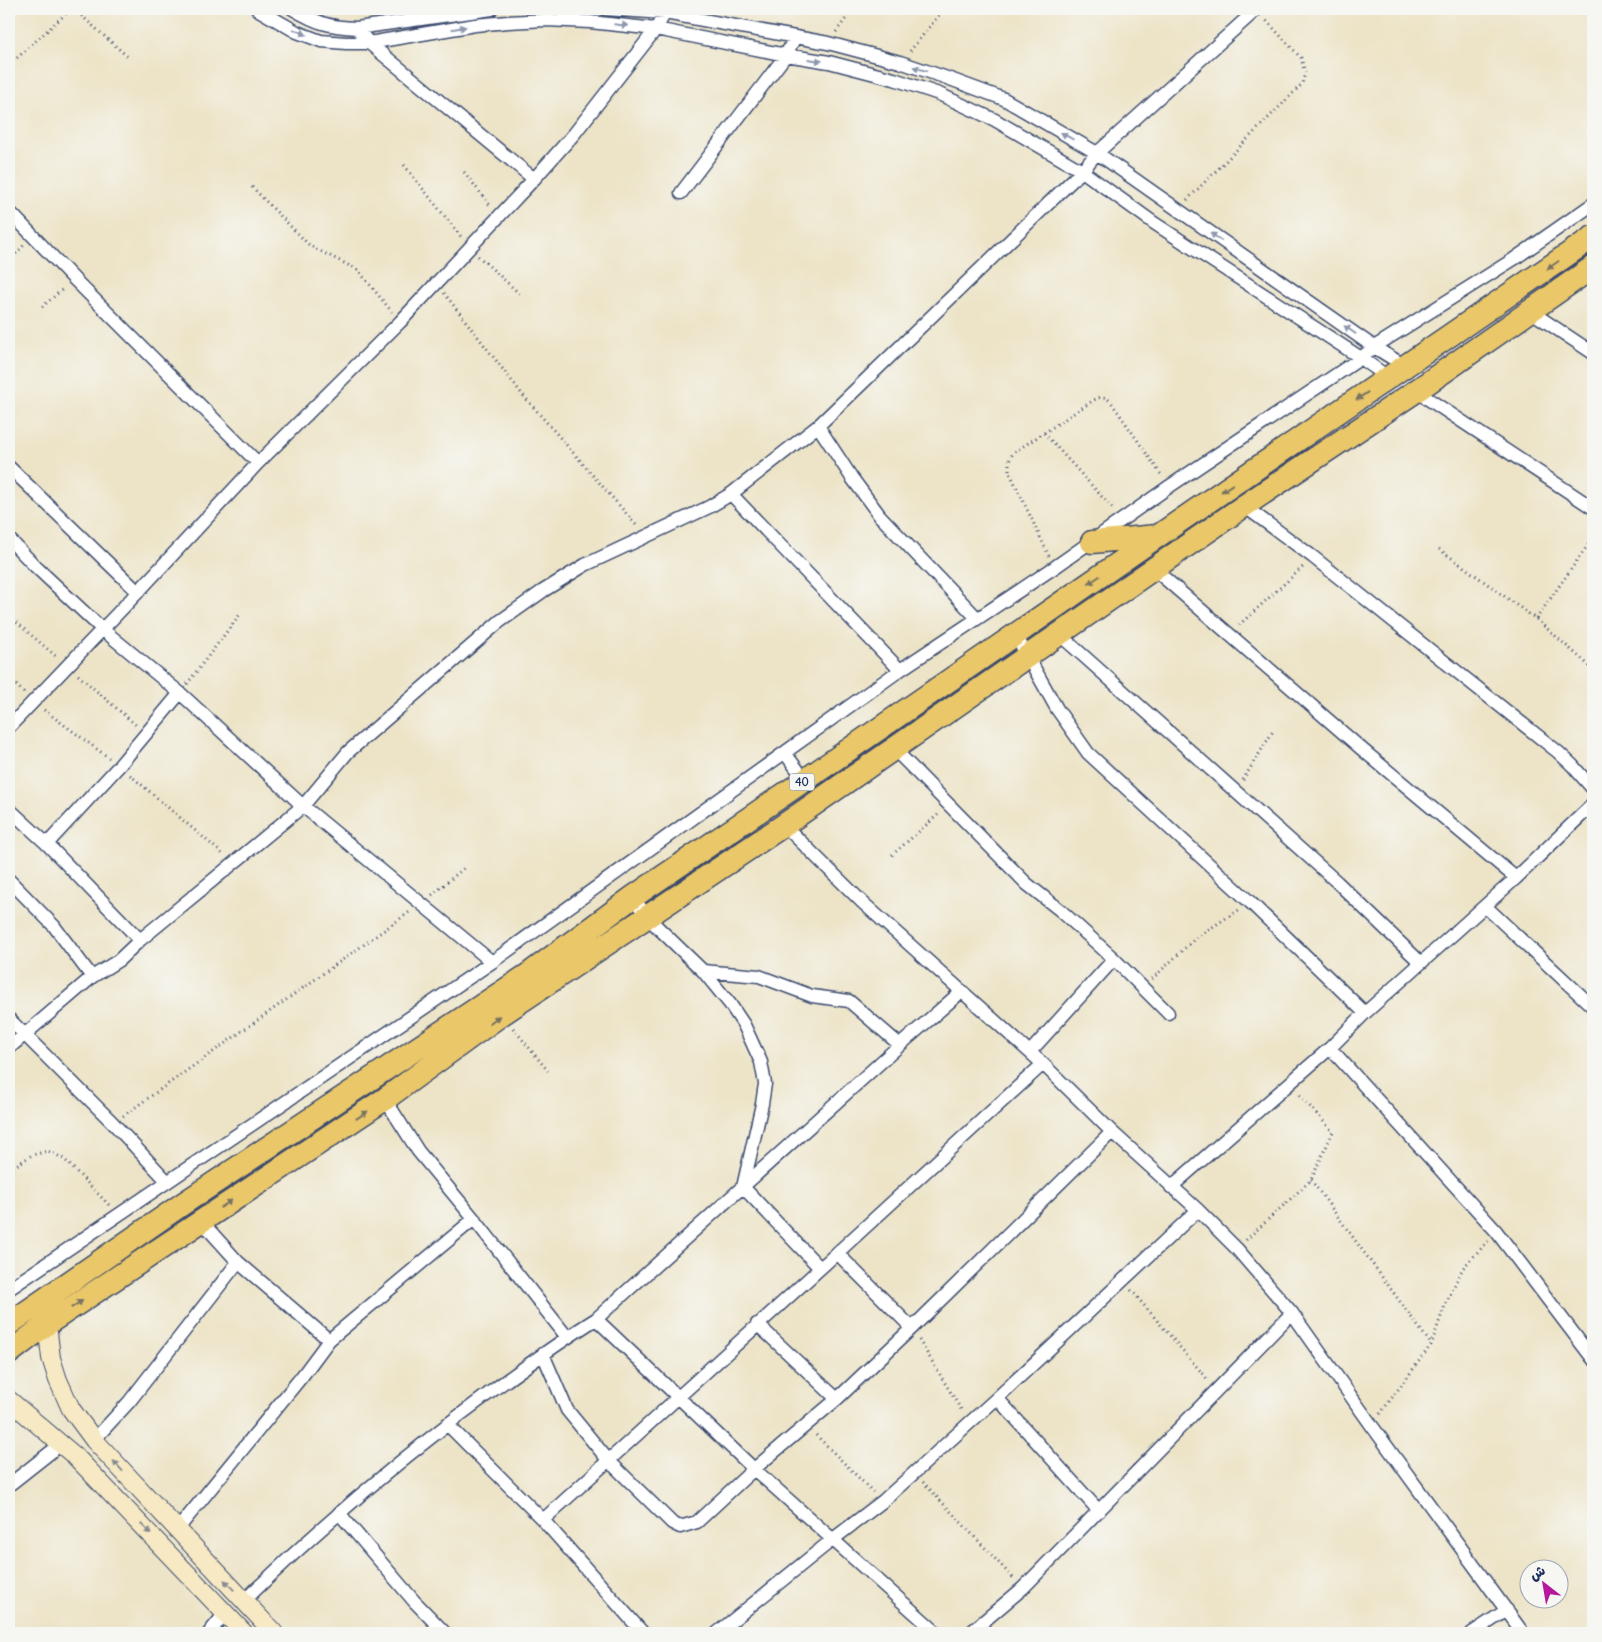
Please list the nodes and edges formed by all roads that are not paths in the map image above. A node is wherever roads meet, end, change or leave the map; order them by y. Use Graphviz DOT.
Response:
graph roads {
  1 [pos="257,9"];
  2 [pos="293,9"];
  3 [pos="492,9"];
  4 [pos="604,9"];
  5 [pos="1257,9"];
  6 [pos="666,11"];
  7 [pos="357,28"];
  8 [pos="656,29"];
  9 [pos="795,37"];
  10 [pos="369,43"];
  11 [pos="786,55"];
  12 [pos="1097,153"];
  13 [pos="1082,171"];
  14 [pos="534,179"];
  15 [pos="681,193"];
  16 [pos="1593,204"];
  17 [pos="9,211"];
  18 [pos="1593,237"];
  19 [pos="1593,267"];
  20 [pos="1530,311"];
  21 [pos="1374,347"];
  22 [pos="1593,353"];
  23 [pos="1361,358"];
  24 [pos="1397,372"];
  25 [pos="1416,391"];
  26 [pos="818,426"];
  27 [pos="258,463"];
  28 [pos="9,467"];
  29 [pos="731,494"];
  30 [pos="1244,506"];
  31 [pos="1593,508"];
  32 [pos="1158,536"];
  33 [pos="9,539"];
  34 [pos="1092,542"];
  35 [pos="1154,569"];
  36 [pos="138,592"];
  37 [pos="977,618"];
  38 [pos="102,629"];
  39 [pos="1015,634"];
  40 [pos="1059,634"];
  41 [pos="1028,656"];
  42 [pos="900,670"];
  43 [pos="180,693"];
  44 [pos="9,727"];
  45 [pos="893,748"];
  46 [pos="785,753"];
  47 [pos="805,780"];
  48 [pos="1593,789"];
  49 [pos="1593,804"];
  50 [pos="302,806"];
  51 [pos="9,809"];
  52 [pos="784,825"];
  53 [pos="47,844"];
  54 [pos="1516,878"];
  55 [pos="9,880"];
  56 [pos="633,896"];
  57 [pos="1485,906"];
  58 [pos="647,917"];
  59 [pos="140,940"];
  60 [pos="1114,959"];
  61 [pos="492,962"];
  62 [pos="1421,963"];
  63 [pos="703,971"];
  64 [pos="92,977"];
  65 [pos="962,991"];
  66 [pos="1593,1007"];
  67 [pos="1168,1013"];
  68 [pos="1366,1013"];
  69 [pos="9,1019"];
  70 [pos="25,1036"];
  71 [pos="900,1045"];
  72 [pos="9,1048"];
  73 [pos="1330,1048"];
  74 [pos="1030,1052"];
  75 [pos="1042,1064"];
  76 [pos="385,1099"];
  77 [pos="1112,1132"];
  78 [pos="167,1181"];
  79 [pos="1171,1186"];
  80 [pos="743,1187"];
  81 [pos="1198,1210"];
  82 [pos="474,1219"];
  83 [pos="202,1221"];
  84 [pos="837,1253"];
  85 [pos="238,1262"];
  86 [pos="820,1268"];
  87 [pos="9,1289"];
  88 [pos="1292,1313"];
  89 [pos="596,1319"];
  90 [pos="9,1324"];
  91 [pos="48,1324"];
  92 [pos="757,1324"];
  93 [pos="912,1328"];
  94 [pos="566,1337"];
  95 [pos="329,1340"];
  96 [pos="9,1353"];
  97 [pos="543,1354"];
  98 [pos="1593,1359"];
  99 [pos="678,1398"];
  100 [pos="997,1398"];
  101 [pos="837,1399"];
  102 [pos="9,1400"];
  103 [pos="447,1424"];
  104 [pos="94,1440"];
  105 [pos="60,1444"];
  106 [pos="608,1460"];
  107 [pos="754,1469"];
  108 [pos="9,1485"];
  109 [pos="1099,1511"];
  110 [pos="339,1513"];
  111 [pos="543,1520"];
  112 [pos="176,1530"];
  113 [pos="832,1540"];
  114 [pos="244,1601"];
  115 [pos="1507,1610"];
  116 [pos="226,1612"];
  117 [pos="438,1631"];
  118 [pos="209,1633"];
  119 [pos="244,1633"];
  120 [pos="274,1633"];
  121 [pos="643,1633"];
  122 [pos="717,1633"];
  123 [pos="937,1633"];
  124 [pos="970,1633"];
  125 [pos="1472,1633"];
  126 [pos="1523,1633"];
  1 -- 10 [label="street, one-way"];
  2 -- 7 [label="street"];
  3 -- 7 [label="street"];
  4 -- 6 [label="street"];
  5 -- 12 [label="street"];
  6 -- 8 [label="street"];
  6 -- 9 [label="street"];
  7 -- 10 [label="street"];
  10 -- 8 [label="street, one-way"];
  8 -- 11 [label="street"];
  8 -- 14 [label="street"];
  9 -- 11 [label="street"];
  12 -- 9 [label="street, one-way"];
  10 -- 14 [label="street"];
  11 -- 13 [label="street, one-way"];
  11 -- 15 [label="street"];
  12 -- 13 [label="street"];
  21 -- 12 [label="street, one-way"];
  13 -- 23 [label="street"];
  13 -- 26 [label="street"];
  14 -- 27 [label="street"];
  16 -- 21 [label="street"];
  17 -- 27 [label="street"];
  18 -- 24 [label="highway, 40, one-way"];
  19 -- 20 [label="highway, 40"];
  20 -- 22 [label="street"];
  20 -- 25 [label="highway, 40"];
  21 -- 23 [label="street"];
  21 -- 24 [label="street"];
  23 -- 24 [label="street"];
  23 -- 34 [label="street"];
  24 -- 32 [label="highway, 40, one-way"];
  25 -- 30 [label="highway, 40"];
  25 -- 31 [label="street"];
  26 -- 29 [label="street"];
  26 -- 37 [label="street"];
  27 -- 36 [label="street"];
  28 -- 36 [label="street"];
  29 -- 42 [label="street"];
  29 -- 50 [label="street"];
  30 -- 35 [label="highway, 40"];
  30 -- 48 [label="street"];
  32 -- 34 [label="highway"];
  32 -- 39 [label="highway, 40, one-way"];
  33 -- 38 [label="street"];
  34 -- 37 [label="street"];
  35 -- 40 [label="highway, 40"];
  35 -- 54 [label="street"];
  36 -- 38 [label="street"];
  37 -- 42 [label="street"];
  38 -- 43 [label="street"];
  38 -- 44 [label="street"];
  39 -- 41 [label="street"];
  39 -- 47 [label="highway, 40"];
  40 -- 41 [label="highway, 40"];
  40 -- 62 [label="street"];
  41 -- 45 [label="highway, 40"];
  41 -- 68 [label="street"];
  42 -- 46 [label="street"];
  43 -- 50 [label="street"];
  43 -- 53 [label="street"];
  45 -- 52 [label="highway, 40"];
  45 -- 60 [label="street"];
  46 -- 47 [label="street"];
  46 -- 61 [label="street"];
  47 -- 56 [label="highway, 40"];
  49 -- 54 [label="street"];
  50 -- 59 [label="street"];
  50 -- 61 [label="street"];
  51 -- 53 [label="street"];
  52 -- 58 [label="highway, 40"];
  52 -- 65 [label="street"];
  53 -- 59 [label="street"];
  54 -- 57 [label="street"];
  55 -- 64 [label="street"];
  56 -- 58 [label="street"];
  56 -- 90 [label="highway, 40"];
  57 -- 62 [label="street"];
  57 -- 66 [label="street"];
  58 -- 63 [label="street"];
  76 -- 58 [label="highway, 40, one-way"];
  59 -- 64 [label="street"];
  60 -- 67 [label="street"];
  60 -- 74 [label="street"];
  61 -- 78 [label="street"];
  62 -- 68 [label="street"];
  63 -- 71 [label="street"];
  63 -- 80 [label="street"];
  64 -- 70 [label="street"];
  65 -- 71 [label="street"];
  65 -- 74 [label="street"];
  68 -- 73 [label="street"];
  69 -- 70 [label="street"];
  70 -- 72 [label="street"];
  70 -- 78 [label="street"];
  71 -- 80 [label="street"];
  73 -- 79 [label="street"];
  73 -- 98 [label="street"];
  74 -- 75 [label="street"];
  75 -- 77 [label="street"];
  75 -- 84 [label="street"];
  76 -- 82 [label="street"];
  83 -- 76 [label="highway, 40, one-way"];
  77 -- 79 [label="street"];
  77 -- 93 [label="street"];
  78 -- 87 [label="street"];
  79 -- 81 [label="street"];
  80 -- 86 [label="street"];
  80 -- 89 [label="street"];
  81 -- 88 [label="street"];
  81 -- 100 [label="street"];
  82 -- 94 [label="street"];
  82 -- 95 [label="street"];
  83 -- 85 [label="street"];
  91 -- 83 [label="highway, 40, one-way"];
  84 -- 86 [label="street"];
  84 -- 93 [label="street"];
  85 -- 95 [label="street"];
  85 -- 104 [label="street"];
  86 -- 92 [label="street"];
  88 -- 109 [label="street"];
  88 -- 115 [label="street"];
  89 -- 94 [label="street"];
  89 -- 99 [label="street"];
  91 -- 96 [label="highway, 40"];
  91 -- 104 [label="main road"];
  92 -- 99 [label="street"];
  92 -- 101 [label="street"];
  93 -- 101 [label="street"];
  94 -- 97 [label="street"];
  95 -- 112 [label="street"];
  97 -- 103 [label="street"];
  97 -- 106 [label="street"];
  99 -- 106 [label="street"];
  99 -- 107 [label="street"];
  100 -- 109 [label="street"];
  100 -- 113 [label="street"];
  101 -- 107 [label="street"];
  102 -- 105 [label="main road"];
  103 -- 110 [label="street"];
  103 -- 111 [label="street"];
  112 -- 104 [label="main road, one-way"];
  105 -- 108 [label="street"];
  105 -- 116 [label="main road, one-way"];
  106 -- 107 [label="street"];
  106 -- 111 [label="street"];
  107 -- 113 [label="street"];
  109 -- 124 [label="street"];
  110 -- 114 [label="street"];
  110 -- 117 [label="street"];
  111 -- 121 [label="street"];
  114 -- 112 [label="main road, one-way"];
  113 -- 122 [label="street"];
  113 -- 123 [label="street"];
  114 -- 120 [label="main road"];
  115 -- 125 [label="street"];
  115 -- 126 [label="street"];
  116 -- 118 [label="street"];
  116 -- 119 [label="main road"];
}
